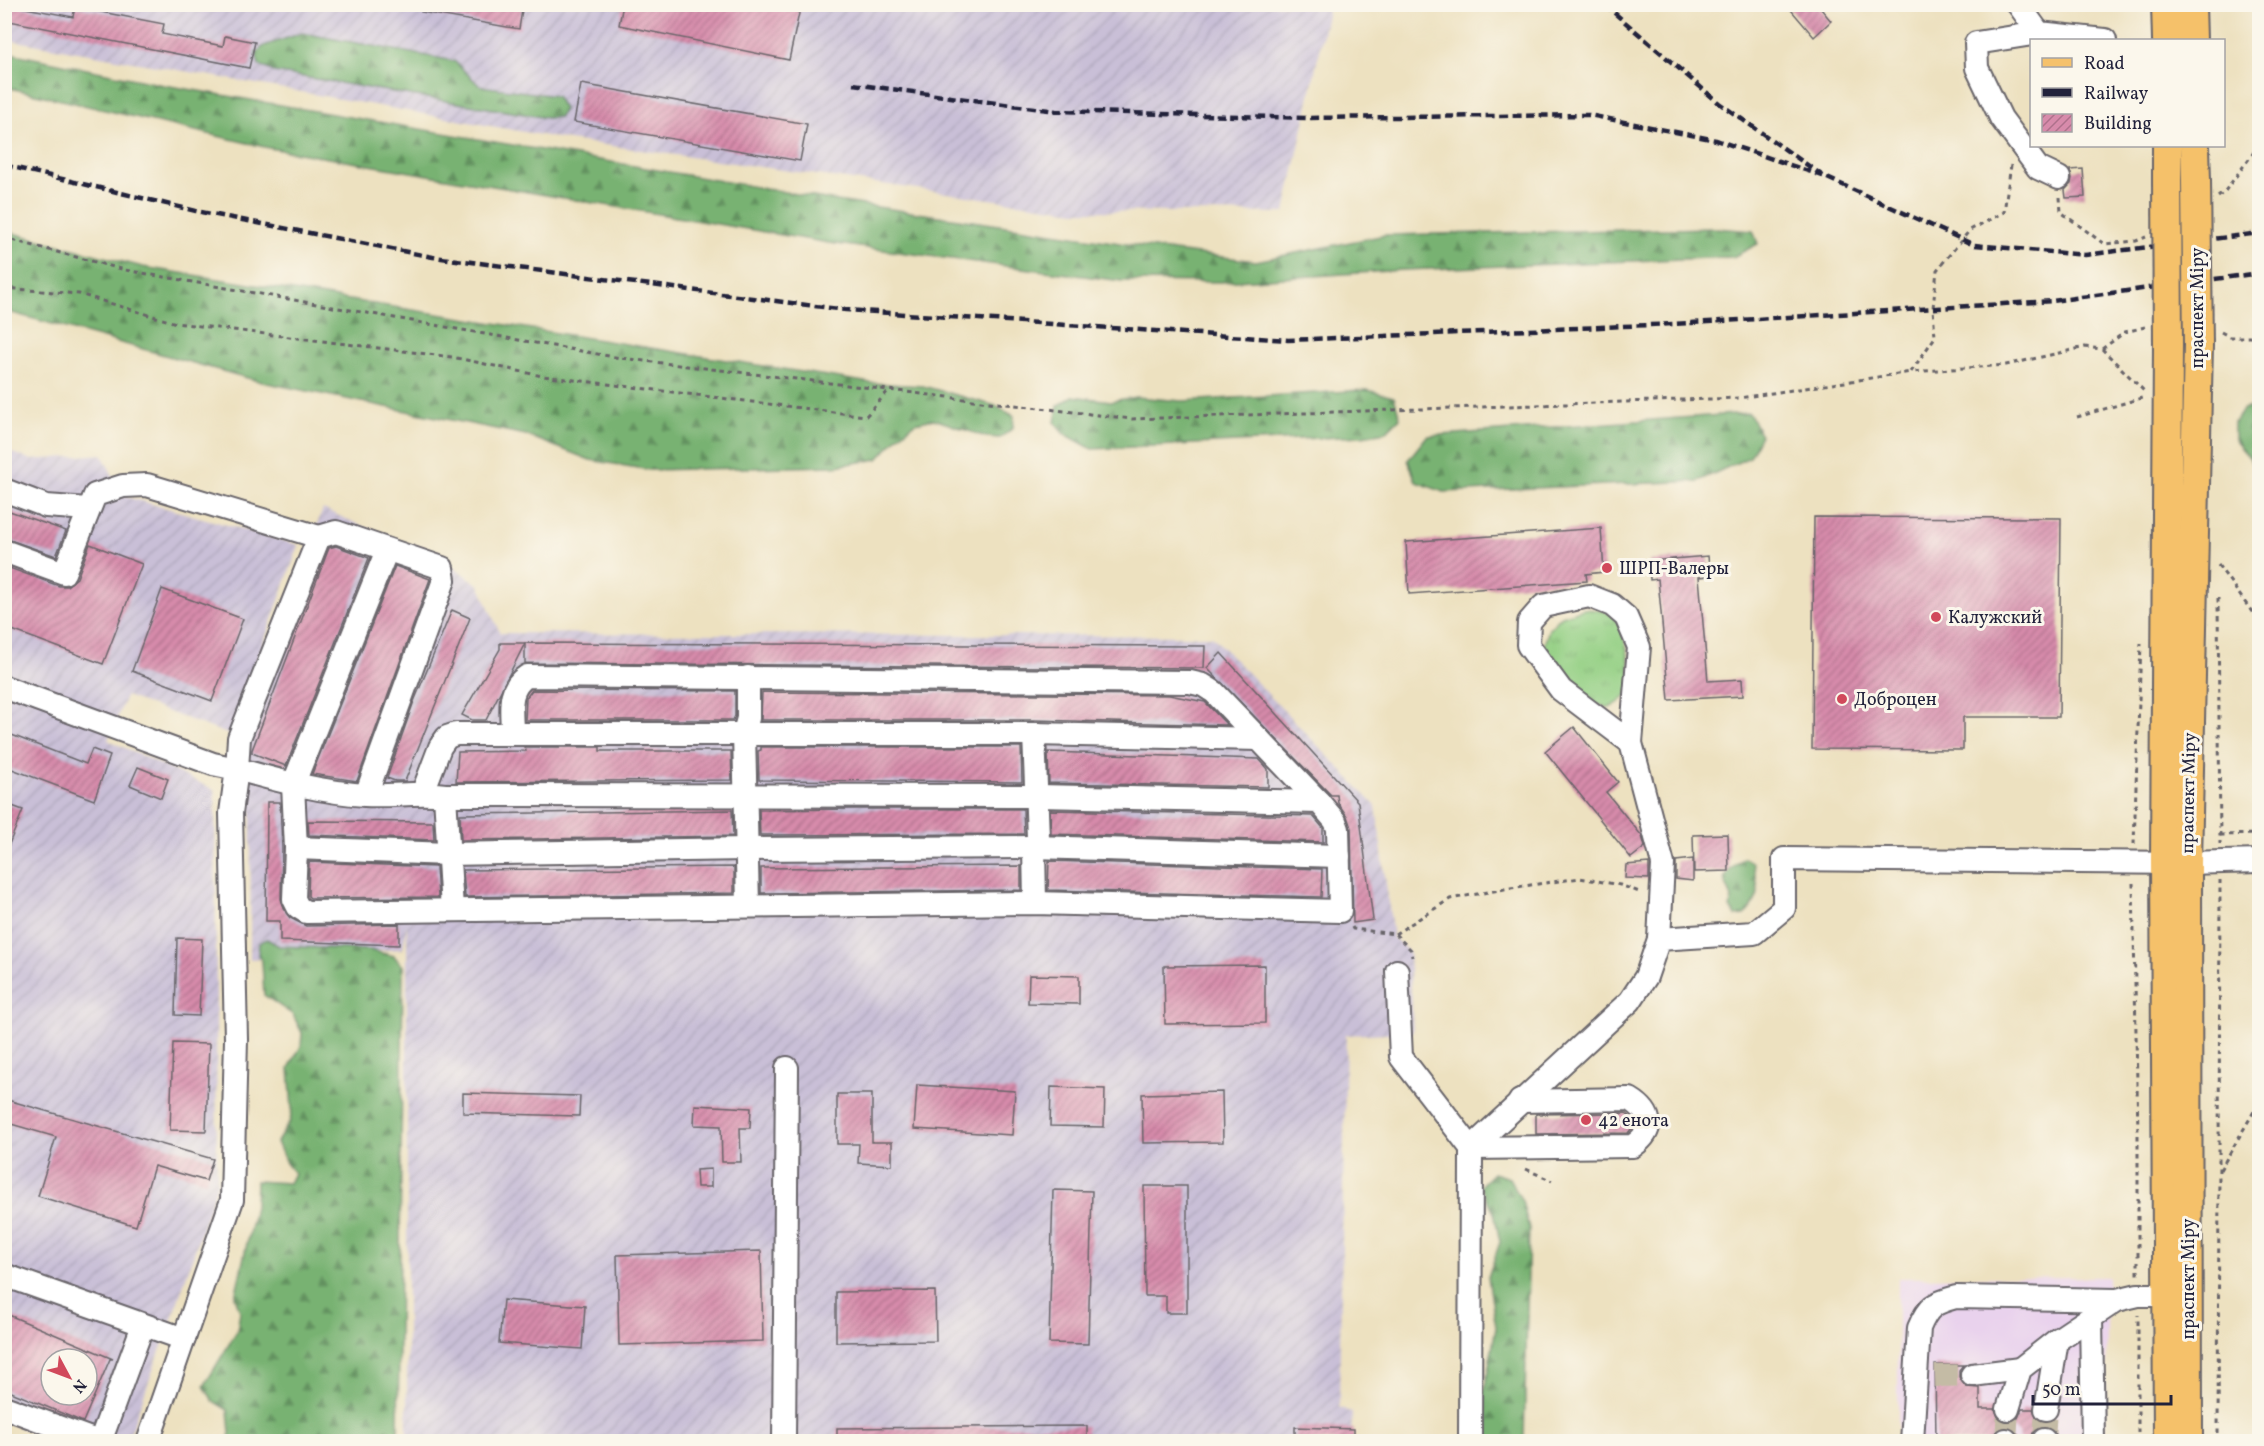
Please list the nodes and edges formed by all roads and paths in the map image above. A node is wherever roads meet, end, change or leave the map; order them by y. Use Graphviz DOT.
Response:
graph roads {
  1 [pos="2018,4"];
  2 [pos="2166,4"];
  3 [pos="2191,4"];
  4 [pos="2039,33"];
  5 [pos="2095,39"];
  6 [pos="2166,39"];
  7 [pos="2192,39"];
  8 [pos="2015,137"];
  9 [pos="2167,147"];
  10 [pos="2195,147"];
  11 [pos="2059,178"];
  12 [pos="4,238"];
  13 [pos="4,288"];
  14 [pos="2160,334"];
  15 [pos="2206,336"];
  16 [pos="2259,336"];
  17 [pos="2102,349"];
  18 [pos="1911,372"];
  19 [pos="2150,386"];
  20 [pos="889,390"];
  21 [pos="2149,396"];
  22 [pos="2077,417"];
  23 [pos="4,490"];
  24 [pos="88,508"];
  25 [pos="319,537"];
  26 [pos="387,550"];
  27 [pos="4,551"];
  28 [pos="2217,554"];
  29 [pos="2218,565"];
  30 [pos="2218,577"];
  31 [pos="2218,588"];
  32 [pos="2259,623"];
  33 [pos="2141,643"];
  34 [pos="748,677"];
  35 [pos="4,687"];
  36 [pos="512,733"];
  37 [pos="744,733"];
  38 [pos="1034,734"];
  39 [pos="1259,739"];
  40 [pos="1631,744"];
  41 [pos="237,769"];
  42 [pos="293,784"];
  43 [pos="434,793"];
  44 [pos="366,795"];
  45 [pos="745,795"];
  46 [pos="1038,796"];
  47 [pos="1319,801"];
  48 [pos="2259,834"];
  49 [pos="2220,835"];
  50 [pos="296,848"];
  51 [pos="1034,848"];
  52 [pos="747,849"];
  53 [pos="447,854"];
  54 [pos="1339,856"];
  55 [pos="2259,861"];
  56 [pos="2134,862"];
  57 [pos="2176,862"];
  58 [pos="2220,862"];
  59 [pos="1661,900"];
  60 [pos="1035,903"];
  61 [pos="748,905"];
  62 [pos="452,909"];
  63 [pos="1395,934"];
  64 [pos="1659,939"];
  65 [pos="1397,971"];
  66 [pos="787,1068"];
  67 [pos="1520,1101"];
  68 [pos="2259,1101"];
  69 [pos="1471,1148"];
  70 [pos="2219,1172"];
  71 [pos="4,1275"];
  72 [pos="2167,1295"];
  73 [pos="2127,1298"];
  74 [pos="2091,1317"];
  75 [pos="143,1325"];
  76 [pos="184,1339"];
  77 [pos="2056,1340"];
  78 [pos="2020,1368"];
  79 [pos="1972,1375"];
  80 [pos="4,1407"];
  81 [pos="2008,1409"];
  82 [pos="2046,1409"];
  83 [pos="100,1442"];
  84 [pos="148,1442"];
  85 [pos="784,1442"];
  86 [pos="1470,1442"];
  87 [pos="1912,1442"];
  88 [pos="2093,1442"];
  89 [pos="2138,1442"];
  90 [pos="2168,1442"];
  91 [pos="2188,1442"];
  92 [pos="2218,1442"];
  1 -- 4 [label="street"];
  2 -- 6 [label="main road"];
  3 -- 7 [label="main road"];
  4 -- 5 [label="street"];
  4 -- 8 [label="street"];
  8 -- 11 [label="street"];
  8 -- 18 [label="path"];
  9 -- 14 [label="main road, праспект Міру, bridge"];
  10 -- 15 [label="main road, праспект Міру, bridge"];
  12 -- 20 [label="path"];
  13 -- 20 [label="path"];
  14 -- 17 [label="path"];
  14 -- 57 [label="main road, праспект Міру"];
  15 -- 16 [label="path"];
  15 -- 57 [label="main road, праспект Міру"];
  17 -- 18 [label="path"];
  17 -- 21 [label="path"];
  18 -- 20 [label="path"];
  19 -- 21 [label="path"];
  21 -- 22 [label="path"];
  23 -- 24 [label="street"];
  24 -- 25 [label="street"];
  24 -- 27 [label="street"];
  25 -- 26 [label="street"];
  25 -- 41 [label="street"];
  26 -- 42 [label="street"];
  26 -- 44 [label="street"];
  28 -- 29 [label="path"];
  29 -- 30 [label="path"];
  29 -- 32 [label="path"];
  31 -- 49 [label="path"];
  33 -- 56 [label="path"];
  34 -- 36 [label="street"];
  34 -- 37 [label="street"];
  34 -- 39 [label="street"];
  35 -- 41 [label="street"];
  36 -- 37 [label="street"];
  36 -- 43 [label="street"];
  37 -- 38 [label="street"];
  37 -- 45 [label="street"];
  38 -- 39 [label="street"];
  38 -- 46 [label="street"];
  39 -- 47 [label="street"];
  40 -- 40 [label="street"];
  40 -- 59 [label="street"];
  41 -- 42 [label="street"];
  41 -- 76 [label="street"];
  42 -- 44 [label="street"];
  42 -- 50 [label="street"];
  43 -- 44 [label="street"];
  43 -- 45 [label="street"];
  43 -- 53 [label="street"];
  45 -- 46 [label="street"];
  45 -- 52 [label="street"];
  46 -- 47 [label="street"];
  46 -- 51 [label="street"];
  47 -- 54 [label="street"];
  48 -- 49 [label="path"];
  49 -- 58 [label="path"];
  50 -- 53 [label="street"];
  50 -- 62 [label="street"];
  51 -- 52 [label="street"];
  51 -- 54 [label="street"];
  51 -- 60 [label="street"];
  52 -- 53 [label="street"];
  52 -- 61 [label="street"];
  53 -- 62 [label="street"];
  54 -- 60 [label="street"];
  55 -- 58 [label="street"];
  56 -- 57 [label="street"];
  56 -- 64 [label="street"];
  56 -- 73 [label="path"];
  57 -- 58 [label="street"];
  57 -- 72 [label="main road, праспект Міру"];
  57 -- 91 [label="main road, праспект Міру"];
  58 -- 70 [label="path"];
  59 -- 63 [label="path"];
  59 -- 64 [label="street"];
  60 -- 61 [label="street"];
  61 -- 62 [label="street"];
  64 -- 67 [label="street"];
  65 -- 69 [label="street"];
  66 -- 85 [label="street"];
  67 -- 69 [label="street"];
  67 -- 69 [label="street"];
  68 -- 70 [label="path"];
  69 -- 86 [label="street"];
  70 -- 92 [label="path"];
  71 -- 75 [label="street"];
  72 -- 73 [label="street"];
  72 -- 90 [label="main road, праспект Міру"];
  73 -- 74 [label="street"];
  73 -- 87 [label="street"];
  73 -- 89 [label="path"];
  74 -- 77 [label="street"];
  74 -- 88 [label="street"];
  75 -- 76 [label="street"];
  75 -- 83 [label="street"];
  76 -- 84 [label="street"];
  77 -- 78 [label="street"];
  77 -- 82 [label="street"];
  78 -- 79 [label="street"];
  78 -- 81 [label="street"];
  80 -- 83 [label="street"];
}
